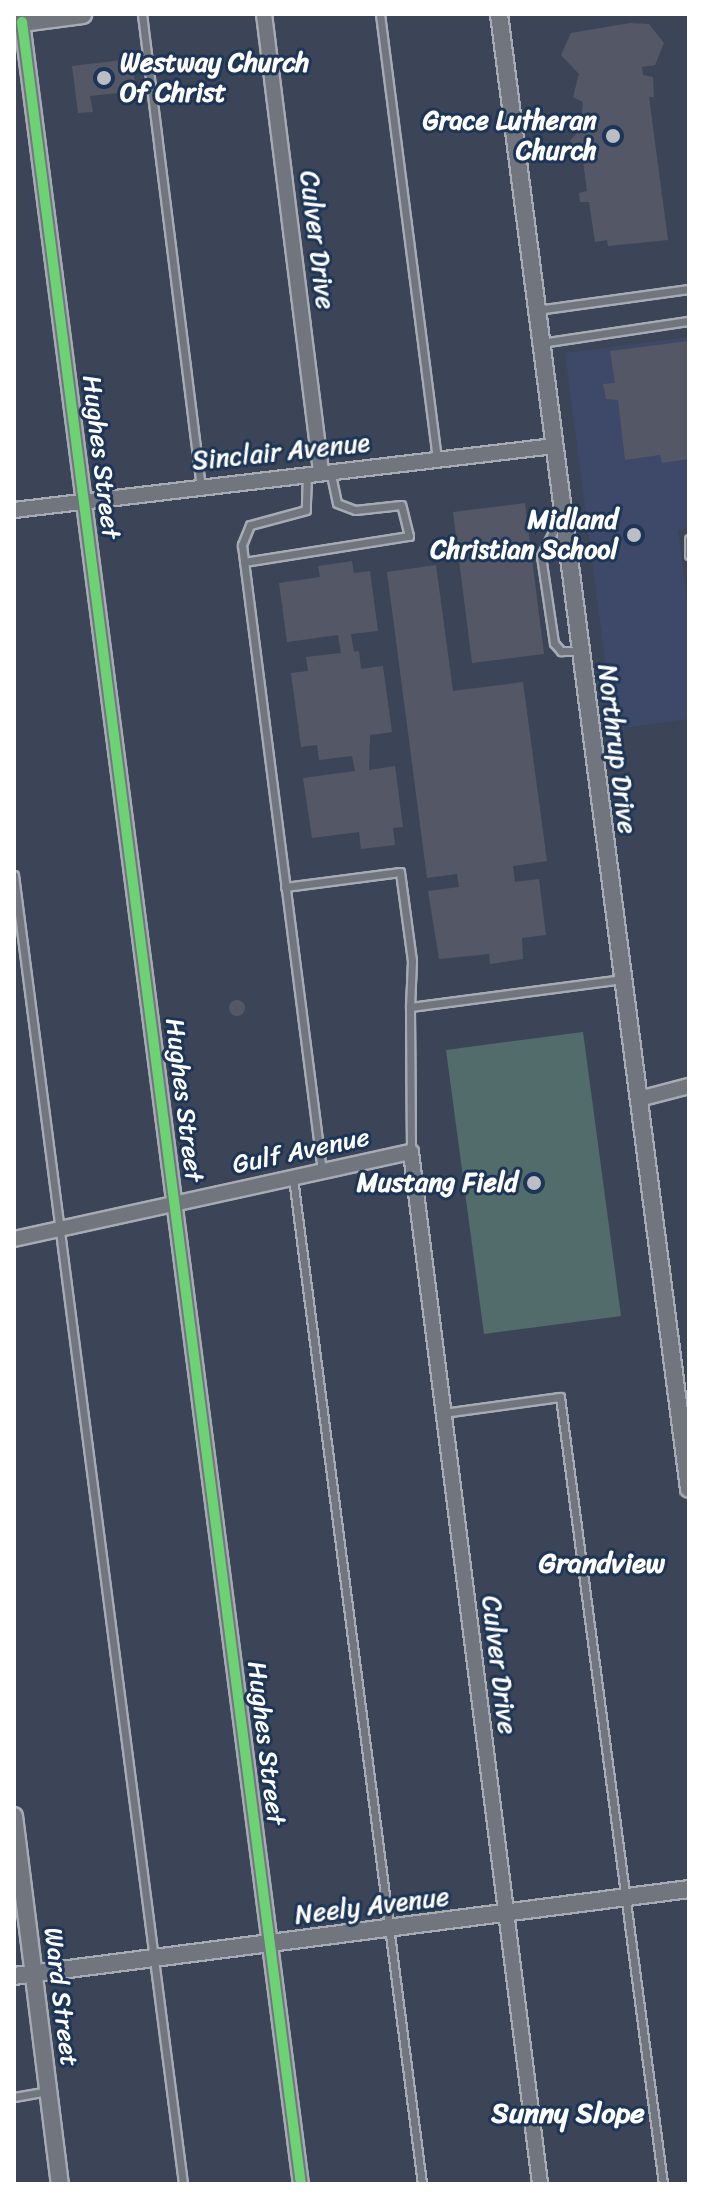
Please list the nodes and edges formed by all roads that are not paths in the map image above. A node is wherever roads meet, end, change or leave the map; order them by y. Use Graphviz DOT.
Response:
graph roads {
  1 [pos="82,14"];
  2 [pos="142,14"];
  3 [pos="264,14"];
  4 [pos="380,14"];
  5 [pos="499,14"];
  6 [pos="18,22"];
  7 [pos="689,289"];
  8 [pos="537,310"];
  9 [pos="689,321"];
  10 [pos="541,343"];
  11 [pos="554,446"];
  12 [pos="437,459"];
  13 [pos="319,472"];
  14 [pos="201,485"];
  15 [pos="84,498"];
  16 [pos="14,510"];
  17 [pos="563,513"];
  18 [pos="689,539"];
  19 [pos="689,555"];
  20 [pos="244,562"];
  21 [pos="581,651"];
  22 [pos="14,875"];
  23 [pos="285,887"];
  24 [pos="623,979"];
  25 [pos="410,1007"];
  26 [pos="689,1086"];
  27 [pos="639,1099"];
  28 [pos="411,1152"];
  29 [pos="322,1171"];
  30 [pos="293,1177"];
  31 [pos="175,1203"];
  32 [pos="61,1228"];
  33 [pos="14,1239"];
  34 [pos="443,1413"];
  35 [pos="689,1489"];
  36 [pos="14,1816"];
  37 [pos="689,1889"];
  38 [pos="626,1897"];
  39 [pos="506,1913"];
  40 [pos="389,1928"];
  41 [pos="270,1943"];
  42 [pos="154,1958"];
  43 [pos="34,1973"];
  44 [pos="14,1976"];
  45 [pos="49,2091"];
  46 [pos="14,2097"];
  47 [pos="60,2184"];
  48 [pos="183,2184"];
  49 [pos="301,2184"];
  50 [pos="422,2184"];
  51 [pos="540,2184"];
  52 [pos="663,2184"];
  1 -- 6 [label="main road"];
  2 -- 14 [label="lane"];
  3 -- 13 [label="street, Culver Drive"];
  4 -- 12 [label="lane"];
  5 -- 8 [label="street, Northrup Drive"];
  6 -- 15 [label="street, Hughes Street"];
  7 -- 8 [label="lane"];
  8 -- 10 [label="street, Northrup Drive"];
  9 -- 10 [label="lane"];
  10 -- 11 [label="street, Northrup Drive"];
  11 -- 12 [label="street, Sinclair Avenue"];
  11 -- 17 [label="street, Northrup Drive"];
  12 -- 13 [label="street, Sinclair Avenue"];
  13 -- 14 [label="street, Sinclair Avenue"];
  13 -- 20 [label="lane"];
  13 -- 20 [label="lane"];
  14 -- 15 [label="street, Sinclair Avenue"];
  15 -- 16 [label="street, Sinclair Avenue"];
  15 -- 31 [label="street, Hughes Street"];
  17 -- 21 [label="street, Northrup Drive"];
  17 -- 21 [label="lane"];
  18 -- 19 [label="lane"];
  20 -- 23 [label="lane"];
  21 -- 24 [label="street, Northrup Drive"];
  22 -- 32 [label="lane"];
  23 -- 25 [label="lane"];
  23 -- 29 [label="lane"];
  24 -- 25 [label="lane"];
  24 -- 27 [label="street, Northrup Drive"];
  25 -- 28 [label="lane"];
  26 -- 27 [label="street"];
  27 -- 35 [label="street, Northrup Drive"];
  28 -- 29 [label="street, Gulf Avenue"];
  28 -- 34 [label="street, Culver Drive"];
  29 -- 30 [label="street, Gulf Avenue"];
  30 -- 31 [label="street, Gulf Avenue"];
  30 -- 40 [label="lane"];
  31 -- 32 [label="street, Gulf Avenue"];
  31 -- 41 [label="street, Hughes Street"];
  32 -- 33 [label="street, Gulf Avenue"];
  32 -- 42 [label="lane"];
  34 -- 38 [label="lane"];
  34 -- 39 [label="street, Culver Drive"];
  36 -- 43 [label="street, Ward Street"];
  37 -- 38 [label="street, Neely Avenue"];
  38 -- 39 [label="street, Neely Avenue"];
  38 -- 52 [label="lane"];
  39 -- 40 [label="street, Neely Avenue"];
  39 -- 51 [label="street, Culver Drive"];
  40 -- 41 [label="street, Neely Avenue"];
  40 -- 50 [label="lane"];
  41 -- 42 [label="street, Neely Avenue"];
  41 -- 49 [label="street, Hughes Street"];
  42 -- 43 [label="street, Neely Avenue"];
  42 -- 48 [label="lane"];
  43 -- 44 [label="street, Neely Avenue"];
  43 -- 45 [label="street, Ward Street"];
  45 -- 46 [label="lane"];
  45 -- 47 [label="street, Ward Street"];
}
